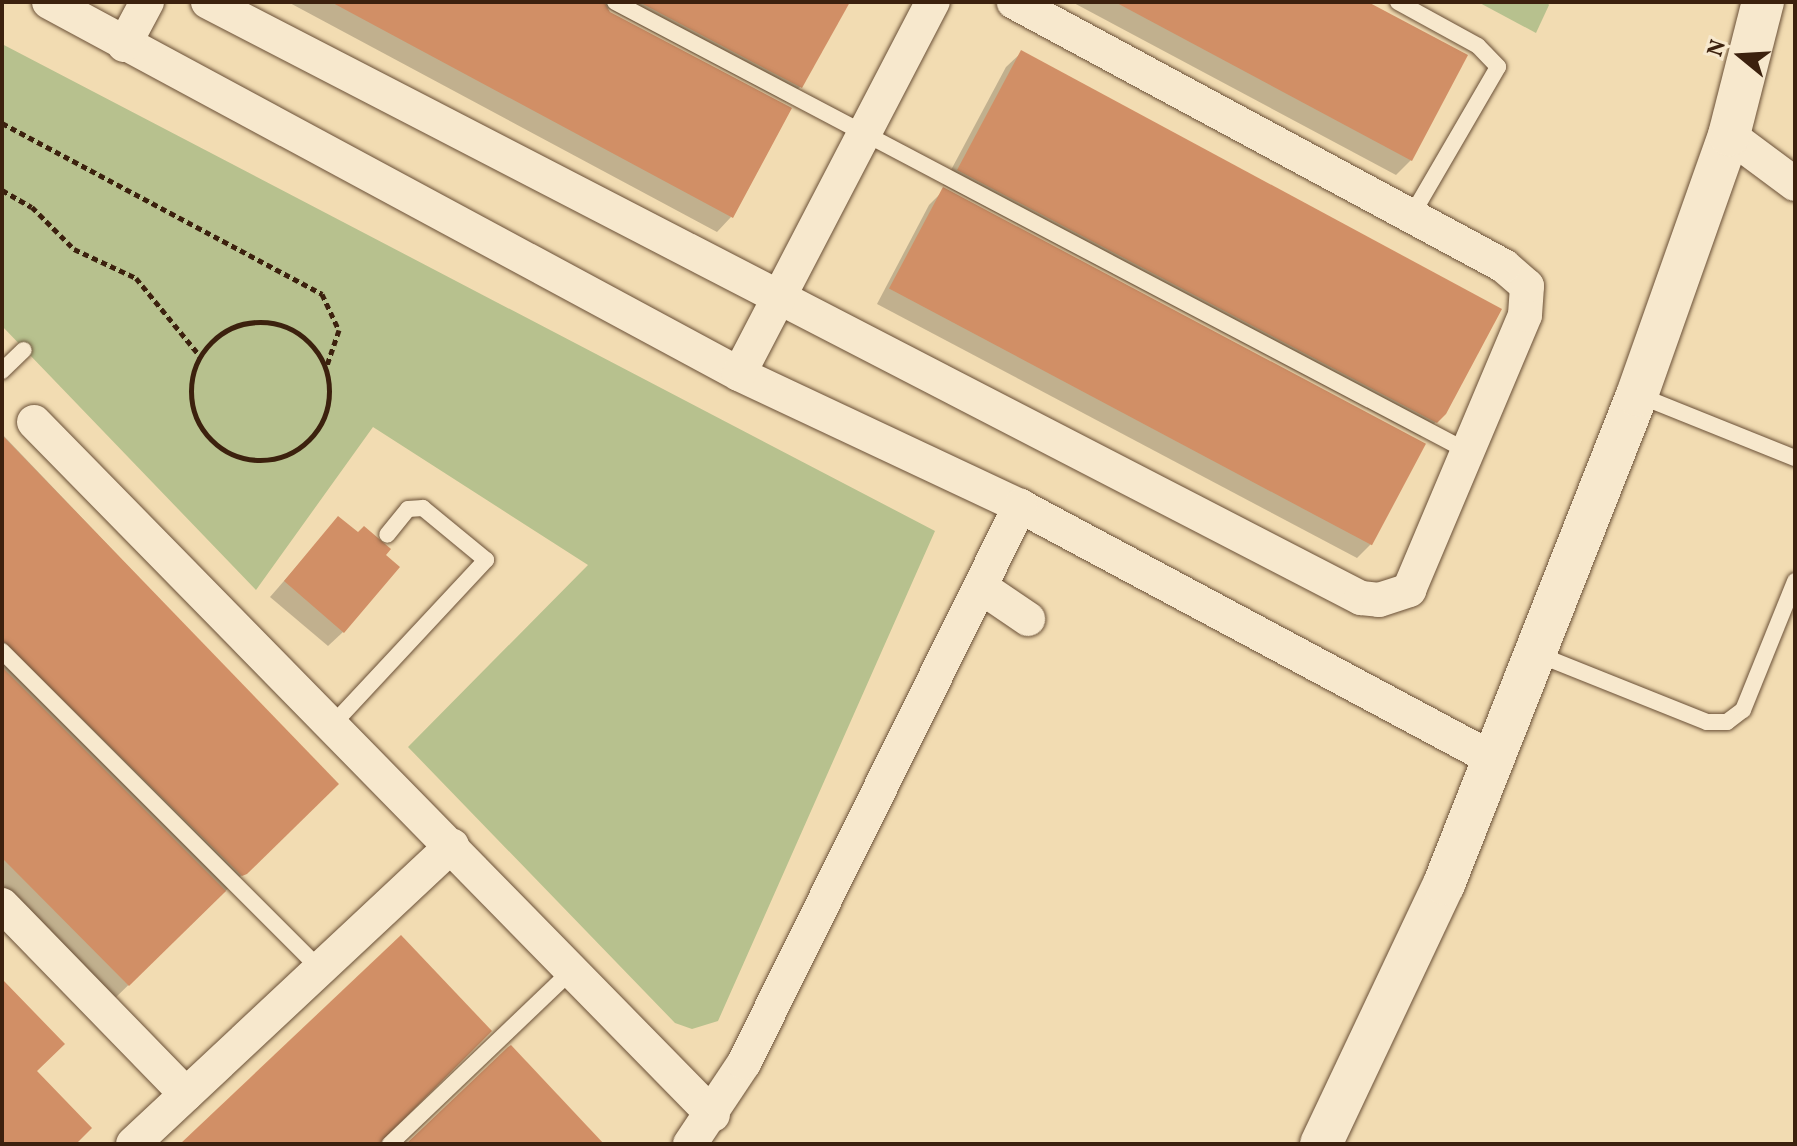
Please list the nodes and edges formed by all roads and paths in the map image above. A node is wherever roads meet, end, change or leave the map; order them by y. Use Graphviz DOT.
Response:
graph roads {
  1 [pos="49,2"];
  2 [pos="147,2"];
  3 [pos="208,2"];
  4 [pos="615,2"];
  5 [pos="933,2"];
  6 [pos="1014,2"];
  7 [pos="1398,2"];
  8 [pos="1763,2"];
  9 [pos="124,45"];
  10 [pos="2,123"];
  11 [pos="865,134"];
  12 [pos="1729,135"];
  13 [pos="1795,184"];
  14 [pos="2,190"];
  15 [pos="1410,218"];
  16 [pos="780,294"];
  17 [pos="24,350"];
  18 [pos="200,356"];
  19 [pos="326,368"];
  20 [pos="2,371"];
  21 [pos="739,374"];
  22 [pos="1637,395"];
  23 [pos="34,422"];
  24 [pos="1467,451"];
  25 [pos="1795,458"];
  26 [pos="1020,506"];
  27 [pos="387,535"];
  28 [pos="1795,581"];
  29 [pos="981,587"];
  30 [pos="1028,619"];
  31 [pos="2,651"];
  32 [pos="1535,653"];
  33 [pos="334,723"];
  34 [pos="1493,759"];
  35 [pos="452,846"];
  36 [pos="2,905"];
  37 [pos="320,969"];
  38 [pos="572,970"];
  39 [pos="186,1094"];
  40 [pos="713,1115"];
  41 [pos="133,1144"];
  42 [pos="390,1144"];
  43 [pos="690,1144"];
  44 [pos="1321,1144"];
  1 -- 9 [label="street"];
  2 -- 9 [label="street"];
  3 -- 16 [label="street"];
  4 -- 11 [label="lane"];
  5 -- 11 [label="street"];
  6 -- 15 [label="street"];
  7 -- 15 [label="lane"];
  8 -- 12 [label="street"];
  9 -- 21 [label="street"];
  10 -- 19 [label="path"];
  11 -- 16 [label="street"];
  11 -- 24 [label="lane"];
  12 -- 13 [label="street"];
  12 -- 22 [label="street"];
  14 -- 18 [label="path"];
  15 -- 24 [label="street"];
  16 -- 21 [label="street"];
  16 -- 24 [label="street"];
  17 -- 20 [label="lane"];
  18 -- 19 [label="path"];
  18 -- 19 [label="path"];
  21 -- 26 [label="street"];
  22 -- 25 [label="lane"];
  22 -- 32 [label="street"];
  23 -- 33 [label="street"];
  26 -- 29 [label="street"];
  26 -- 34 [label="street"];
  27 -- 33 [label="lane"];
  28 -- 32 [label="lane"];
  29 -- 30 [label="street"];
  29 -- 40 [label="street"];
  31 -- 37 [label="lane"];
  32 -- 34 [label="street"];
  33 -- 35 [label="street"];
  34 -- 44 [label="street"];
  35 -- 37 [label="street"];
  35 -- 38 [label="street"];
  36 -- 39 [label="street"];
  37 -- 39 [label="street"];
  38 -- 40 [label="street"];
  38 -- 42 [label="lane"];
  39 -- 41 [label="street"];
  40 -- 43 [label="street"];
}
